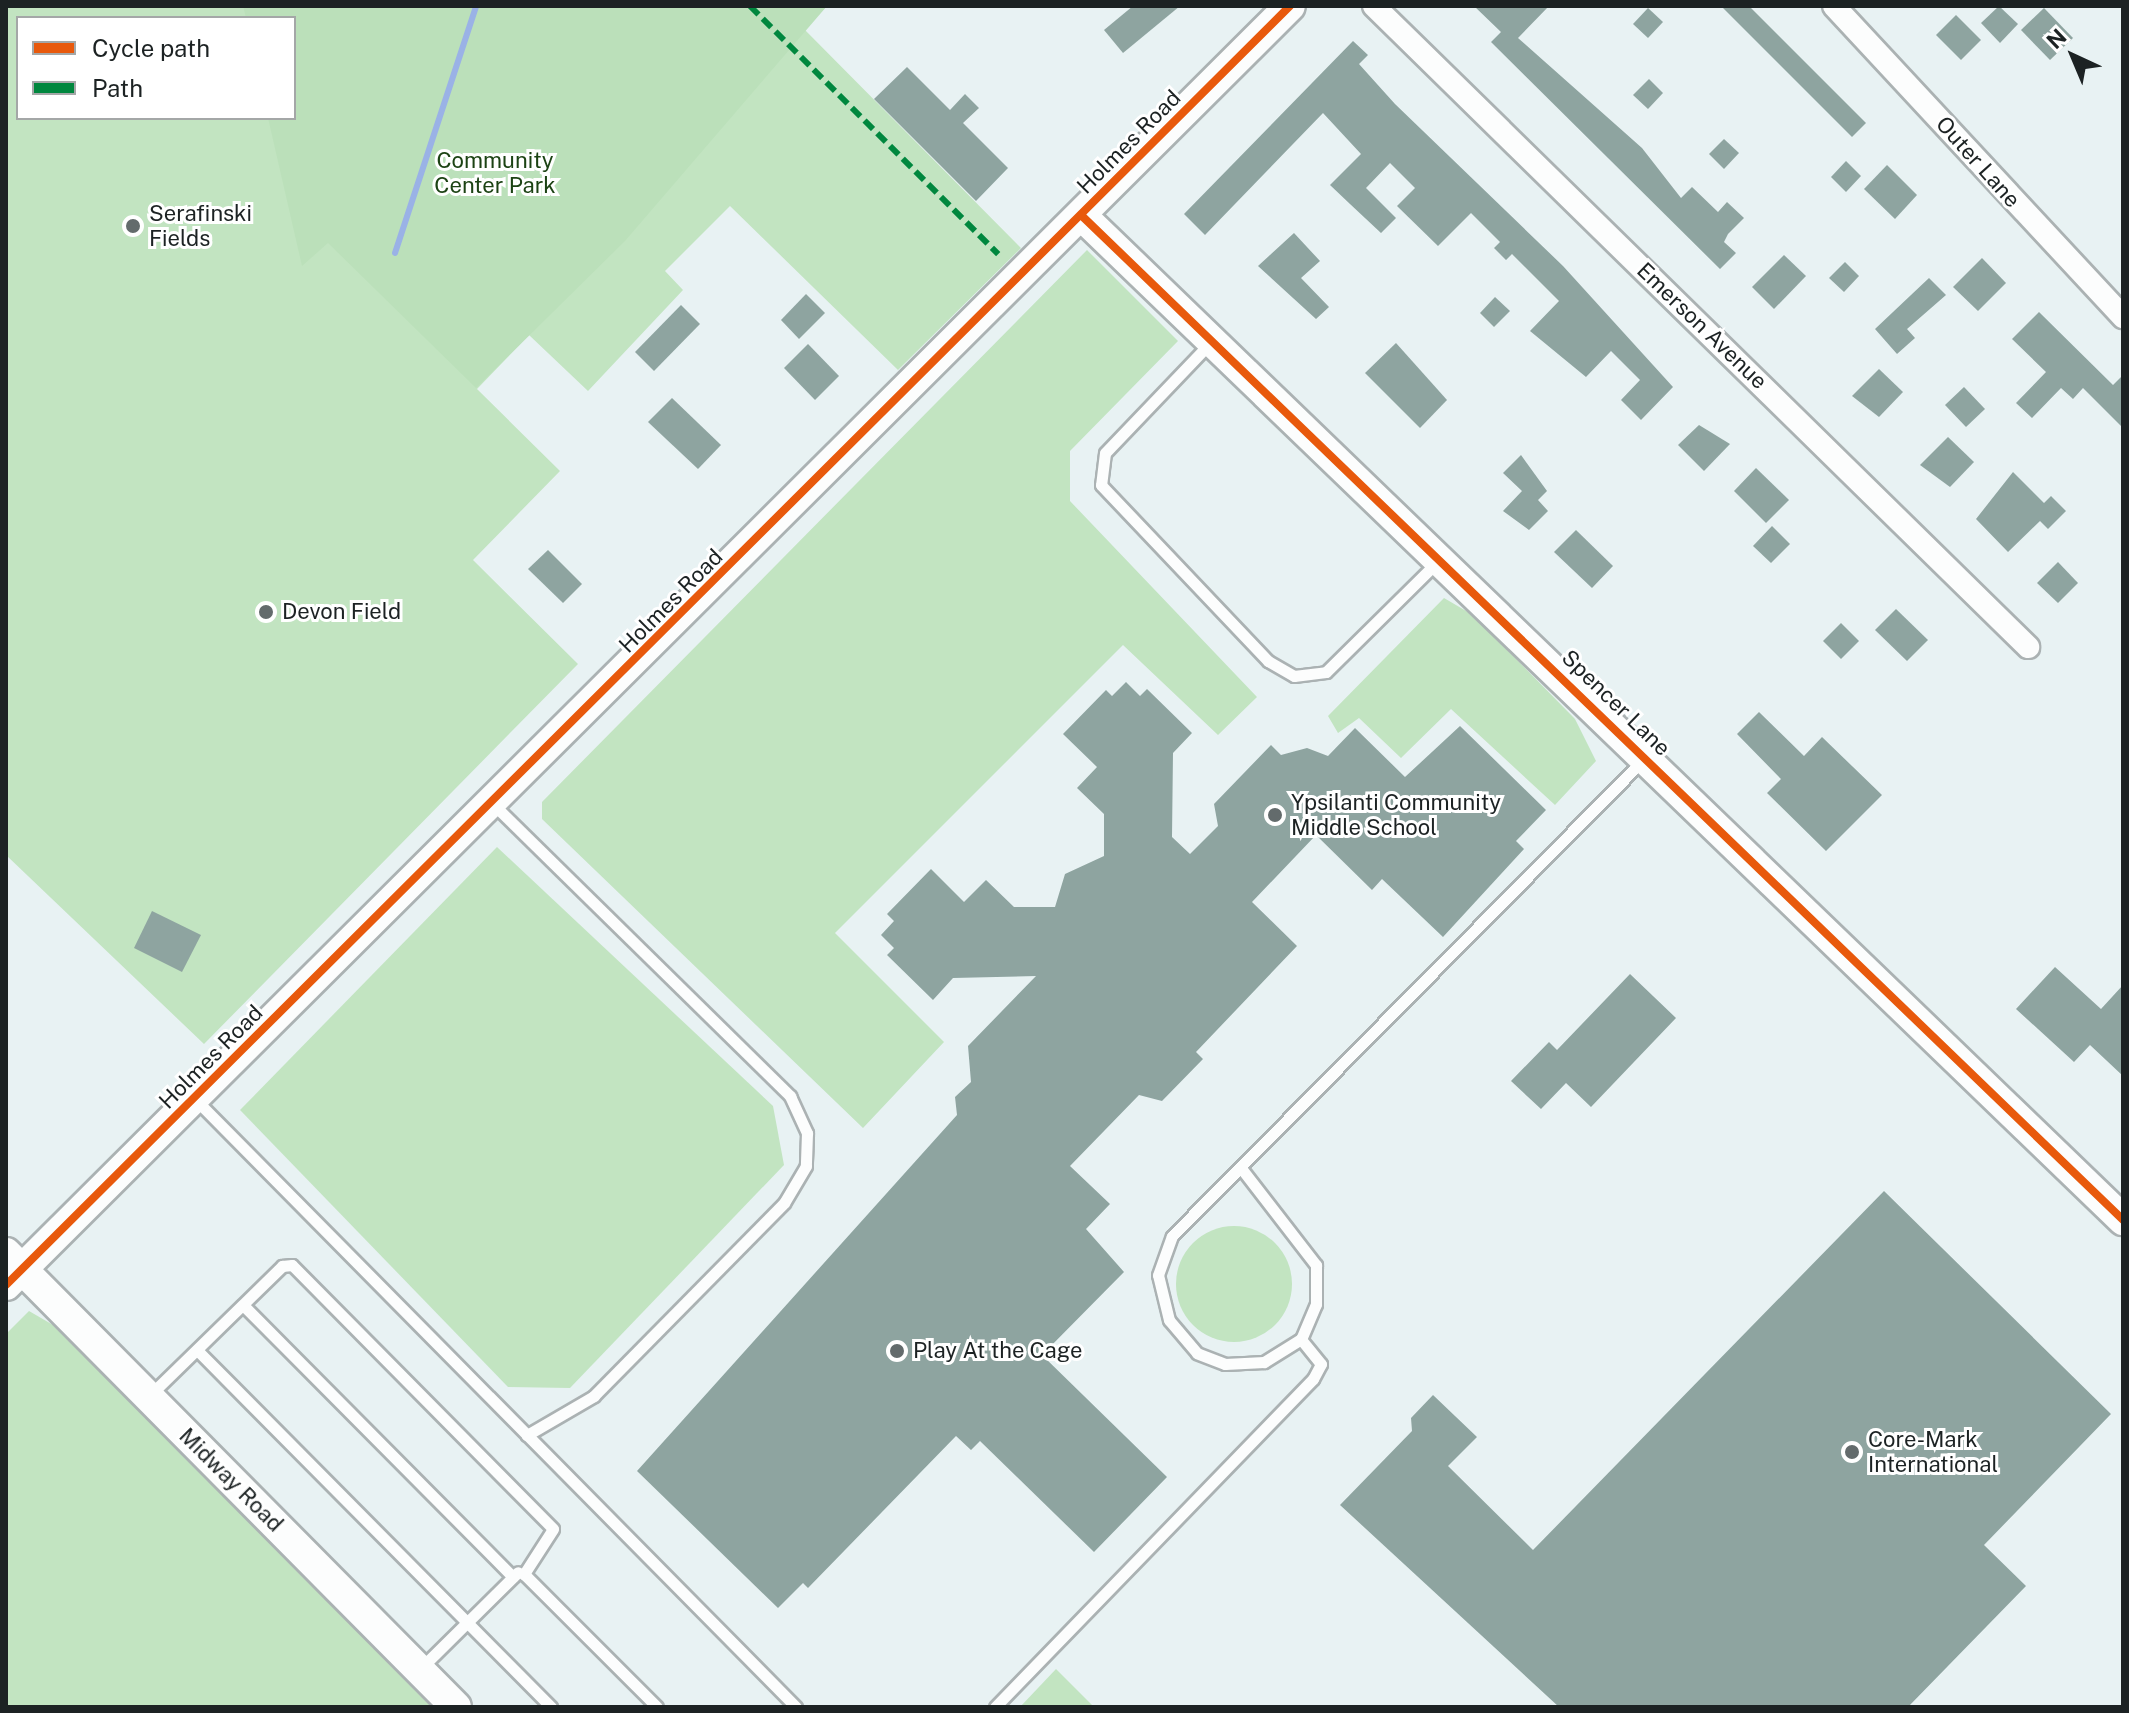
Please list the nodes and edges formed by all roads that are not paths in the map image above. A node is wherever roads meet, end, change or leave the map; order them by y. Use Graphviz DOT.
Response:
graph roads {
  1 [pos="1290,6"];
  2 [pos="1374,6"];
  3 [pos="1834,6"];
  4 [pos="1081,215"];
  5 [pos="2123,317"];
  6 [pos="1213,340"];
  7 [pos="1441,557"];
  8 [pos="2028,647"];
  9 [pos="1646,757"];
  10 [pos="493,804"];
  11 [pos="195,1099"];
  12 [pos="1241,1168"];
  13 [pos="2123,1220"];
  14 [pos="11,1269"];
  15 [pos="243,1305"];
  16 [pos="1301,1339"];
  17 [pos="197,1350"];
  18 [pos="148,1396"];
  19 [pos="527,1435"];
  20 [pos="524,1566"];
  21 [pos="513,1577"];
  22 [pos="468,1622"];
  23 [pos="419,1670"];
  24 [pos="456,1707"];
  25 [pos="551,1707"];
  26 [pos="657,1707"];
  27 [pos="796,1707"];
  28 [pos="995,1707"];
  1 -- 4 [label="street, Holmes Road"];
  2 -- 8 [label="street, Emerson Avenue"];
  3 -- 5 [label="street, Outer Lane"];
  4 -- 6 [label="street, Spencer Lane"];
  4 -- 10 [label="street, Holmes Road"];
  6 -- 7 [label="street, Spencer Lane"];
  6 -- 7 [label="lane"];
  7 -- 9 [label="street, Spencer Lane"];
  9 -- 12 [label="lane"];
  9 -- 13 [label="street, Spencer Lane"];
  10 -- 11 [label="street, Holmes Road"];
  10 -- 19 [label="lane"];
  11 -- 14 [label="street, Holmes Road"];
  11 -- 19 [label="lane"];
  12 -- 16 [label="lane"];
  12 -- 16 [label="lane"];
  14 -- 18 [label="street, Midway Road"];
  15 -- 17 [label="lane"];
  15 -- 20 [label="lane"];
  15 -- 21 [label="lane"];
  16 -- 28 [label="lane"];
  17 -- 18 [label="lane"];
  17 -- 22 [label="lane"];
  18 -- 23 [label="street, Midway Road"];
  19 -- 27 [label="lane"];
  20 -- 21 [label="lane"];
  20 -- 26 [label="lane"];
  21 -- 22 [label="lane"];
  22 -- 23 [label="lane"];
  22 -- 25 [label="lane"];
  23 -- 24 [label="street, Midway Road"];
}
